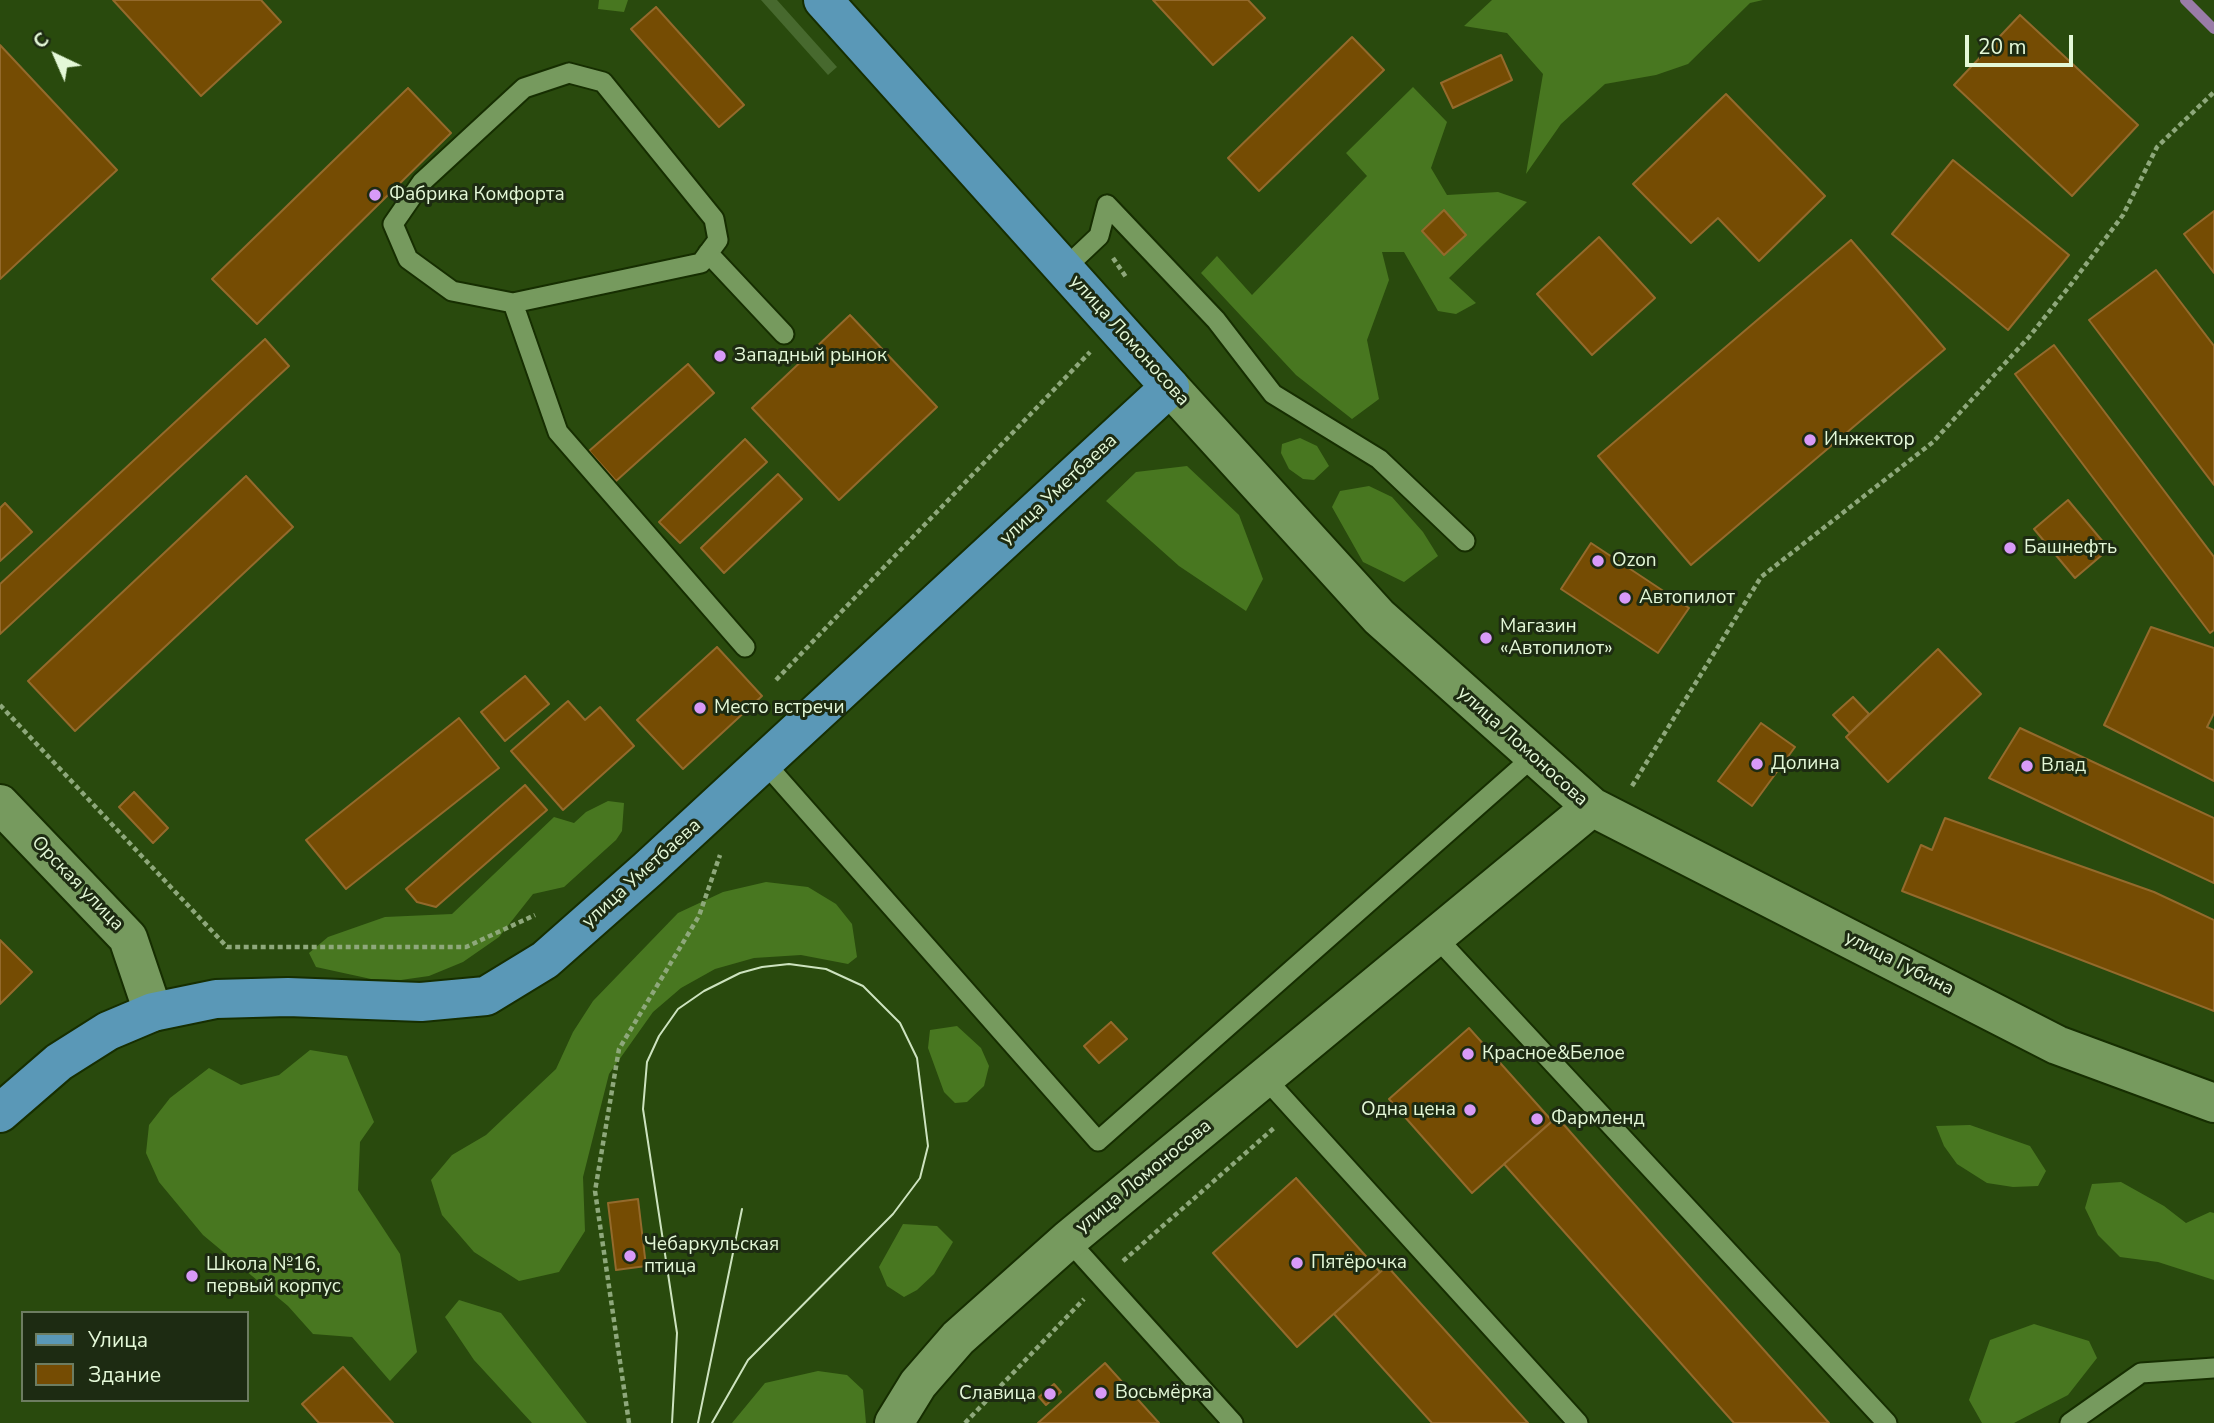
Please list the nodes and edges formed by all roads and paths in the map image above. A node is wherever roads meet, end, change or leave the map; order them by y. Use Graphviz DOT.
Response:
graph roads {
  1 [pos="823,0"];
  2 [pos="2213,92"];
  3 [pos="1099,236"];
  4 [pos="709,253"];
  5 [pos="1064,268"];
  6 [pos="1127,278"];
  7 [pos="513,303"];
  8 [pos="1115,326"];
  9 [pos="784,334"];
  10 [pos="1170,387"];
  11 [pos="1465,541"];
  12 [pos="1761,578"];
  13 [pos="745,647"];
  14 [pos="776,680"];
  15 [pos="0,705"];
  16 [pos="1533,757"];
  17 [pos="764,762"];
  18 [pos="0,804"];
  19 [pos="1592,807"];
  20 [pos="722,847"];
  21 [pos="541,912"];
  22 [pos="1436,937"];
  23 [pos="153,1012"];
  24 [pos="1265,1078"];
  25 [pos="2214,1103"];
  26 [pos="0,1113"];
  27 [pos="1068,1240"];
  28 [pos="2214,1368"];
  29 [pos="629,1423"];
  30 [pos="894,1423"];
  31 [pos="1233,1423"];
  32 [pos="1578,1423"];
  33 [pos="1887,1423"];
  34 [pos="2070,1423"];
  1 -- 5 [label="main road, улица Ломоносова"];
  2 -- 12 [label="path"];
  3 -- 5 [label="lane"];
  3 -- 6 [label="path"];
  3 -- 11 [label="lane"];
  4 -- 7 [label="lane"];
  4 -- 7 [label="lane"];
  4 -- 9 [label="lane"];
  5 -- 8 [label="main road, улица Ломоносова"];
  7 -- 13 [label="lane"];
  8 -- 10 [label="main road, улица Ломоносова"];
  8 -- 14 [label="path"];
  10 -- 16 [label="street, улица Ломоносова"];
  10 -- 17 [label="main road, улица Уметбаева"];
  15 -- 21 [label="path"];
  16 -- 17 [label="lane"];
  16 -- 19 [label="street, улица Ломоносова"];
  17 -- 23 [label="main road, улица Уметбаева"];
  18 -- 23 [label="street, Орская улица"];
  19 -- 22 [label="street, улица Ломоносова"];
  19 -- 25 [label="street, улица Губина"];
  20 -- 29 [label="path"];
  22 -- 24 [label="street, улица Ломоносова"];
  22 -- 33 [label="lane"];
  23 -- 26 [label="main road, улица Уметбаева"];
  24 -- 27 [label="street, улица Ломоносова"];
  24 -- 32 [label="lane"];
  27 -- 30 [label="street, улица Ломоносова"];
  27 -- 31 [label="lane"];
  28 -- 34 [label="lane"];
}
